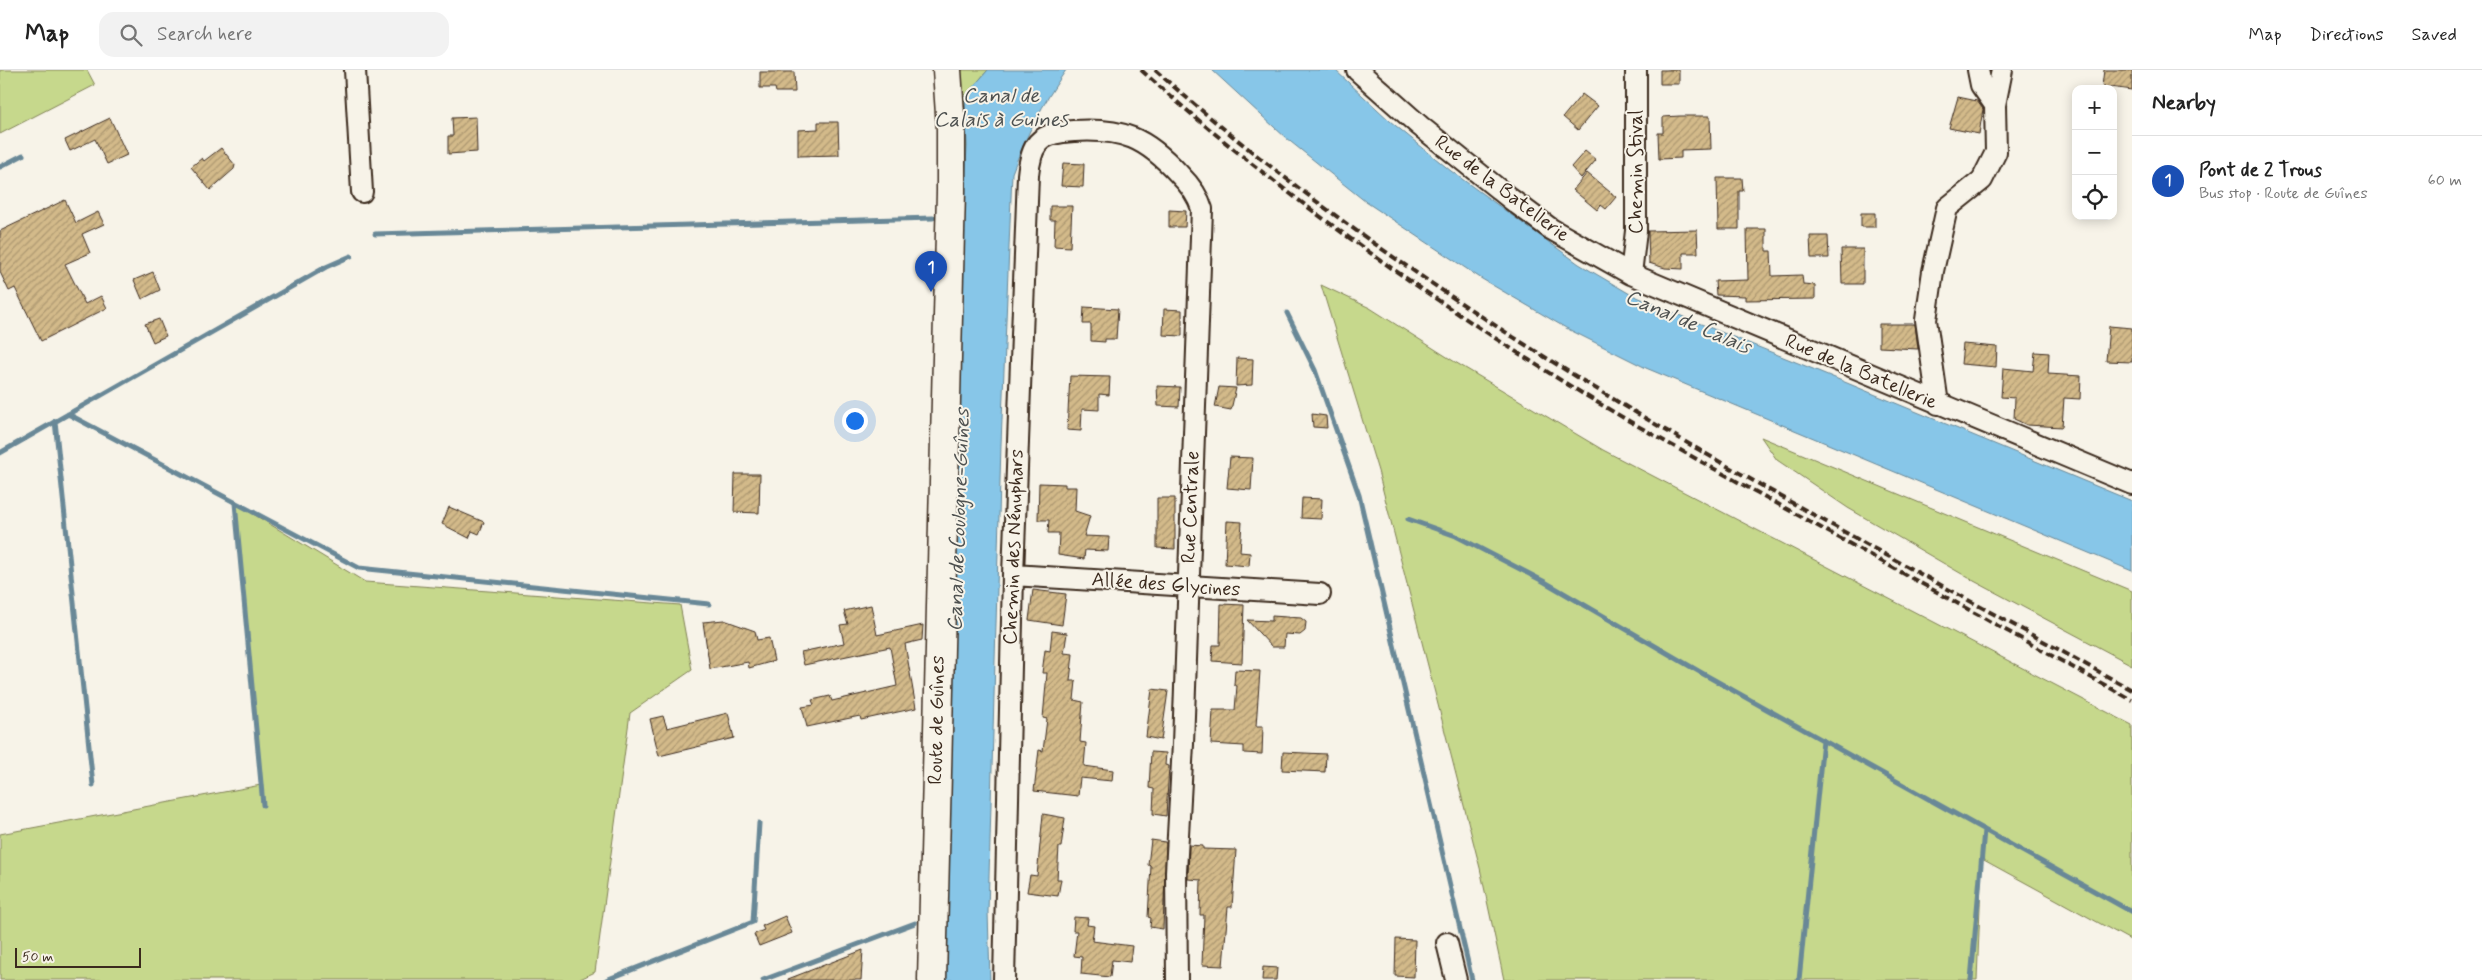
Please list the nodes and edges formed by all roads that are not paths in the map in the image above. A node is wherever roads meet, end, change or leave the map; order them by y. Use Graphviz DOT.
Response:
graph roads {
  1 [pos="355,70"];
  2 [pos="947,70"];
  3 [pos="1357,70"];
  4 [pos="1636,70"];
  5 [pos="1978,70"];
  6 [pos="2002,70"];
  7 [pos="1995,105"];
  8 [pos="1061,132"];
  9 [pos="362,192"];
  10 [pos="1631,274"];
  11 [pos="1938,404"];
  12 [pos="2132,484"];
  13 [pos="1013,575"];
  14 [pos="1188,586"];
  15 [pos="1320,594"];
  16 [pos="1447,943"];
  17 [pos="932,980"];
  18 [pos="1004,980"];
  19 [pos="1177,980"];
  20 [pos="1456,980"];
  1 -- 9 [label="street"];
  2 -- 17 [label="main road, Route de Guînes"];
  3 -- 10 [label="street, Rue de la Batellerie"];
  4 -- 10 [label="street, Chemin Stival"];
  5 -- 7 [label="street"];
  6 -- 7 [label="street"];
  7 -- 11 [label="street"];
  8 -- 13 [label="street, Chemin des Nénuphars"];
  8 -- 14 [label="street, Rue Centrale"];
  10 -- 11 [label="street, Rue de la Batellerie"];
  11 -- 12 [label="street, Rue de la Batellerie"];
  13 -- 14 [label="street, Allée des Glycines"];
  13 -- 18 [label="street, Chemin des Nénuphars"];
  14 -- 15 [label="street, Allée des Glycines"];
  14 -- 19 [label="street, Rue Centrale"];
  16 -- 20 [label="street"];
}
